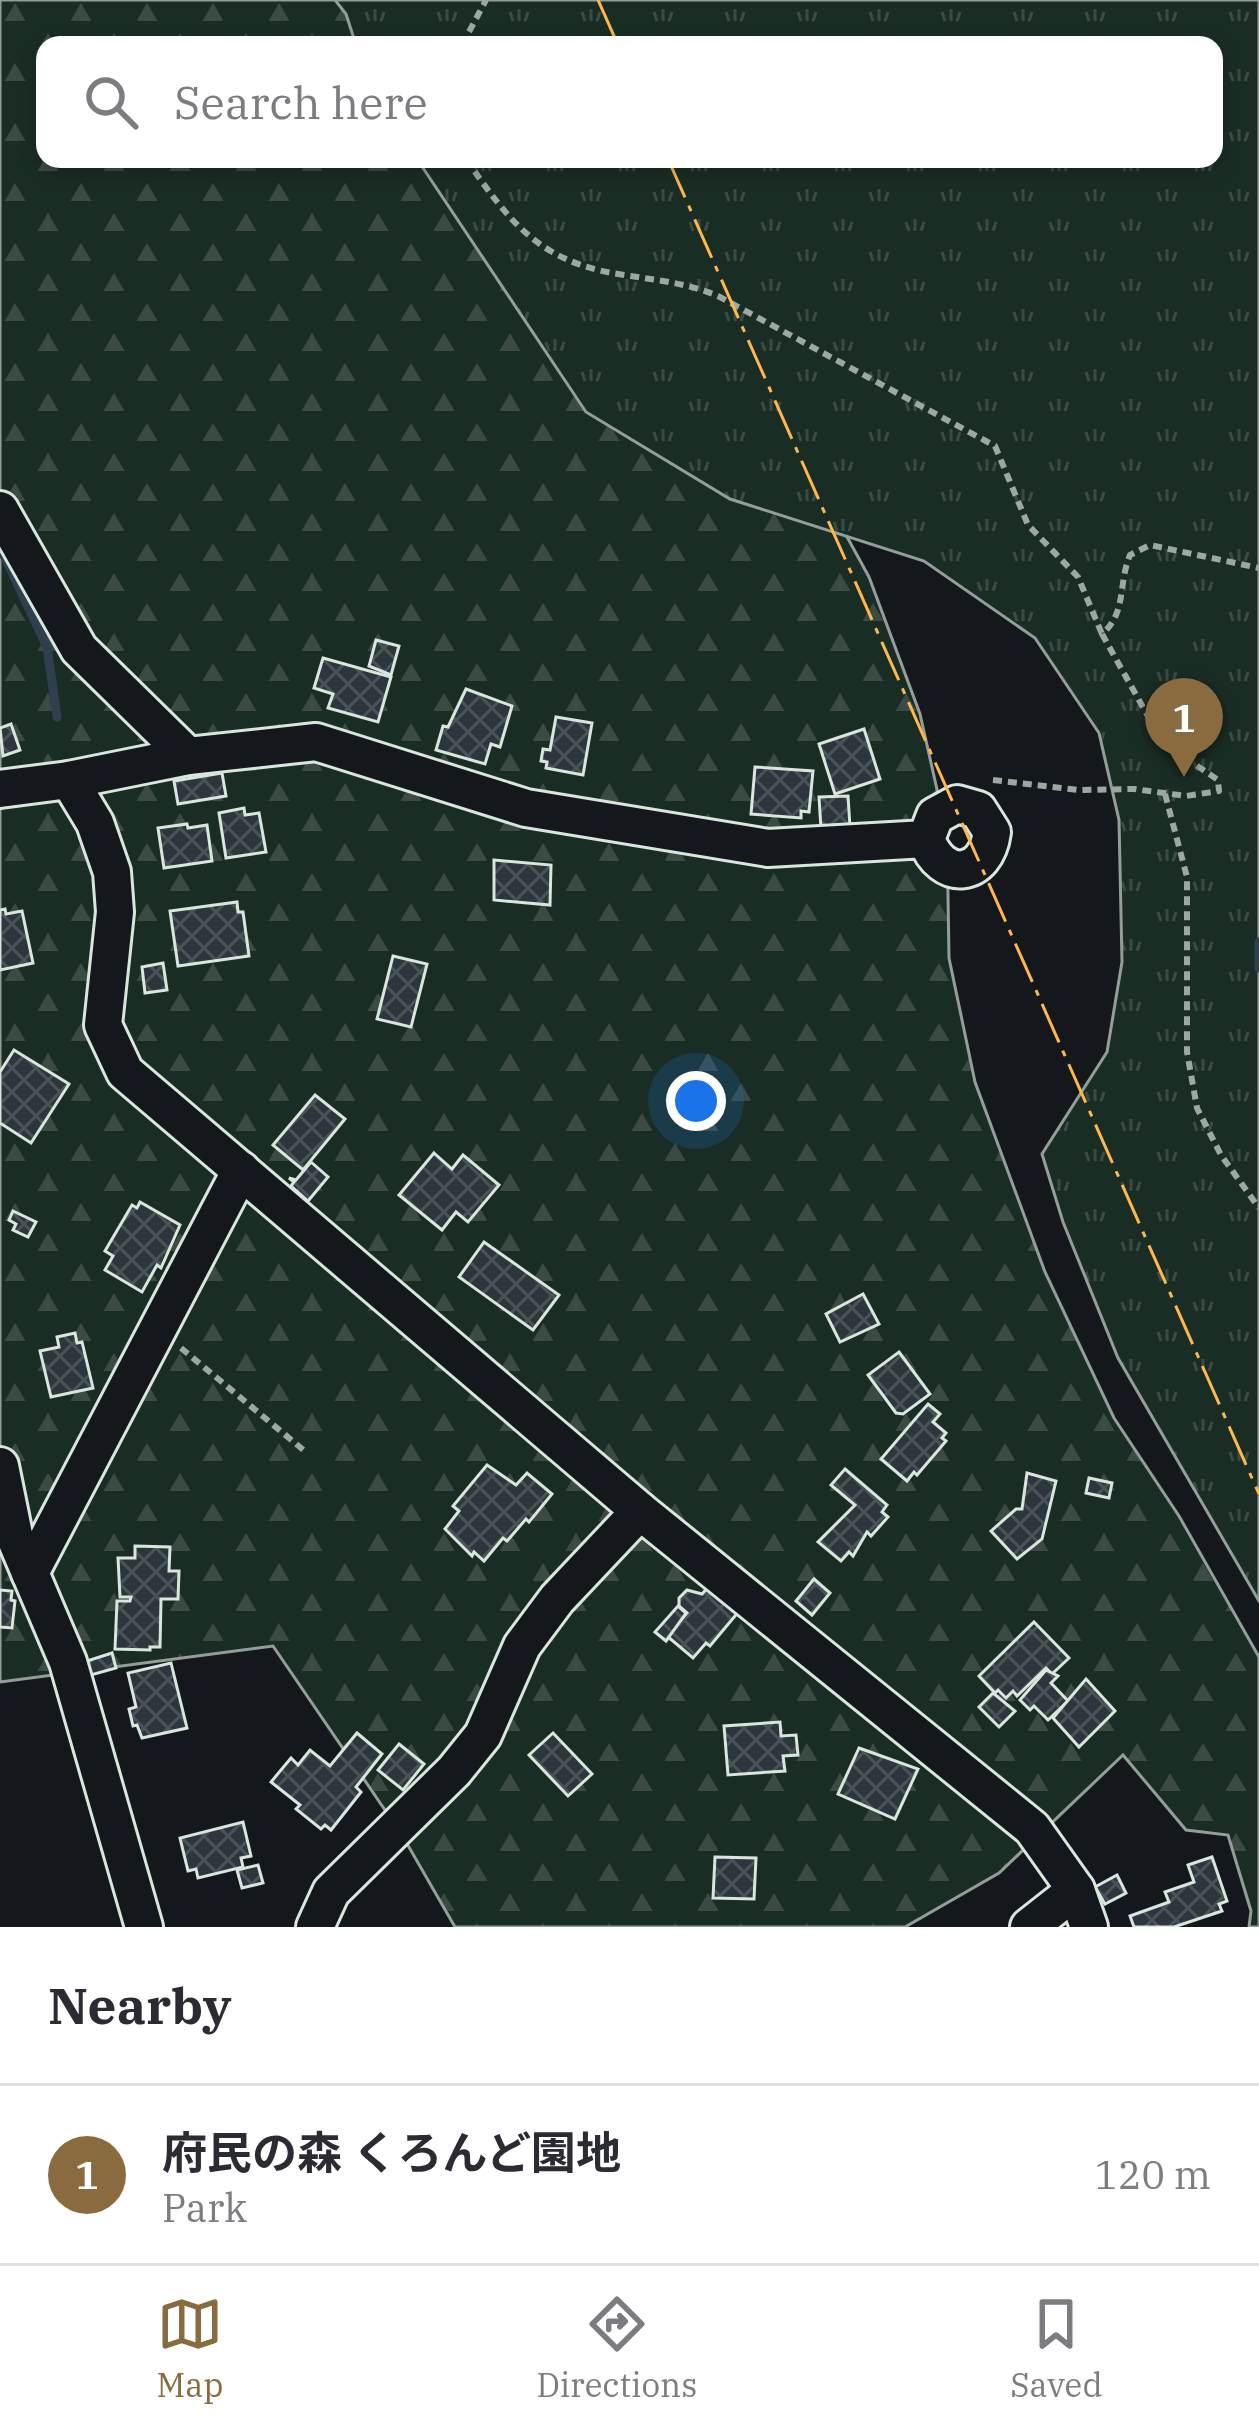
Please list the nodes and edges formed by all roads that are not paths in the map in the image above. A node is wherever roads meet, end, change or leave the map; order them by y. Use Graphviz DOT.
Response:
graph roads {
  1 [pos="0,510"];
  2 [pos="188,756"];
  3 [pos="68,780"];
  4 [pos="0,789"];
  5 [pos="926,839"];
  6 [pos="241,1170"];
  7 [pos="0,1466"];
  8 [pos="640,1511"];
  9 [pos="30,1573"];
  10 [pos="1076,1890"];
  11 [pos="144,1927"];
  12 [pos="315,1927"];
  13 [pos="1029,1927"];
  14 [pos="1088,1927"];
  1 -- 2 [label="street"];
  2 -- 3 [label="street"];
  2 -- 5 [label="street"];
  3 -- 4 [label="street"];
  3 -- 6 [label="street"];
  5 -- 5 [label="street"];
  6 -- 8 [label="street"];
  6 -- 9 [label="street"];
  7 -- 9 [label="street"];
  8 -- 10 [label="street"];
  8 -- 12 [label="street"];
  9 -- 11 [label="street"];
  10 -- 13 [label="street"];
  10 -- 14 [label="street"];
}
